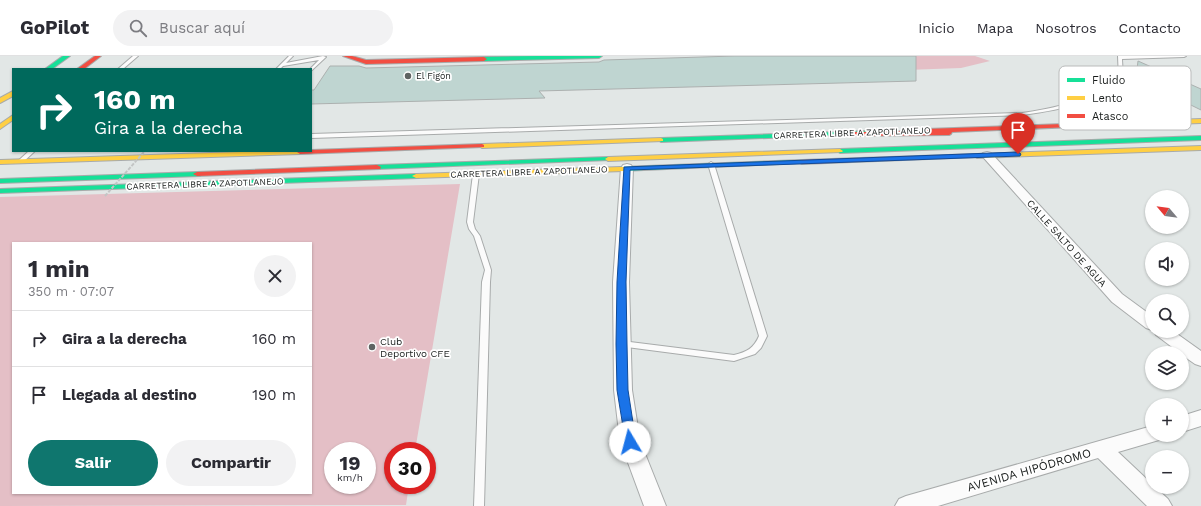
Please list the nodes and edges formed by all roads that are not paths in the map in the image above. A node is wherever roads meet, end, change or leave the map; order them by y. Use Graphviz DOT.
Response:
graph roads {
  1 [pos="67,56"];
  2 [pos="98,56"];
  3 [pos="136,56"];
  4 [pos="291,56"];
  5 [pos="346,56"];
  6 [pos="599,56"];
  7 [pos="1184,56"];
  8 [pos="324,57"];
  9 [pos="1121,57"];
  10 [pos="284,65"];
  11 [pos="49,68"];
  12 [pos="81,68"];
  13 [pos="121,68"];
  14 [pos="280,68"];
  15 [pos="312,69"];
  16 [pos="12,93"];
  17 [pos="0,101"];
  18 [pos="1059,107"];
  19 [pos="12,118"];
  20 [pos="1191,120"];
  21 [pos="1201,120"];
  22 [pos="1059,126"];
  23 [pos="0,127"];
  24 [pos="1191,129"];
  25 [pos="1201,129"];
  26 [pos="1174,130"];
  27 [pos="849,134"];
  28 [pos="1042,135"];
  29 [pos="312,136"];
  30 [pos="1201,138"];
  31 [pos="1201,148"];
  32 [pos="312,150"];
  33 [pos="31,152"];
  34 [pos="230,152"];
  35 [pos="988,155"];
  36 [pos="0,162"];
  37 [pos="20,162"];
  38 [pos="711,164"];
  39 [pos="627,168"];
  40 [pos="0,171"];
  41 [pos="476,174"];
  42 [pos="0,181"];
  43 [pos="0,191"];
  44 [pos="1145,319"];
  45 [pos="1171,338"];
  46 [pos="622,344"];
  47 [pos="1201,360"];
  48 [pos="1201,418"];
  49 [pos="1189,422"];
  50 [pos="1145,436"];
  51 [pos="1102,449"];
  52 [pos="915,505"];
  53 [pos="479,506"];
  54 [pos="655,506"];
  55 [pos="1162,506"];
  1 -- 11 [label="main road"];
  2 -- 12 [label="main road"];
  3 -- 13 [label="lane"];
  4 -- 10 [label="lane"];
  5 -- 6 [label="main road"];
  7 -- 9 [label="lane"];
  8 -- 10 [label="lane"];
  8 -- 15 [label="lane"];
  10 -- 14 [label="lane"];
  16 -- 17 [label="main road"];
  18 -- 29 [label="lane"];
  19 -- 23 [label="main road"];
  20 -- 21 [label="main road, CARRETERA LIBRE A ZAPOTLANEJO"];
  22 -- 27 [label="main road, CARRETERA LIBRE A ZAPOTLANEJO"];
  24 -- 25 [label="main road, CARRETERA LIBRE A ZAPOTLANEJO"];
  26 -- 28 [label="main road, CARRETERA LIBRE A ZAPOTLANEJO"];
  27 -- 28 [label="main road"];
  27 -- 32 [label="main road, CARRETERA LIBRE A ZAPOTLANEJO"];
  28 -- 40 [label="main road, CARRETERA LIBRE A ZAPOTLANEJO"];
  30 -- 42 [label="main road, CARRETERA LIBRE A ZAPOTLANEJO"];
  31 -- 35 [label="main road, CARRETERA LIBRE A ZAPOTLANEJO"];
  33 -- 37 [label="lane"];
  34 -- 37 [label="main road, CARRETERA LIBRE A ZAPOTLANEJO"];
  35 -- 38 [label="main road, CARRETERA LIBRE A ZAPOTLANEJO"];
  35 -- 44 [label="street, CALLE SALTO DE AGUA"];
  36 -- 37 [label="main road, CARRETERA LIBRE A ZAPOTLANEJO"];
  38 -- 39 [label="main road, CARRETERA LIBRE A ZAPOTLANEJO"];
  38 -- 46 [label="lane"];
  39 -- 41 [label="main road, CARRETERA LIBRE A ZAPOTLANEJO"];
  39 -- 46 [label="street"];
  41 -- 43 [label="main road, CARRETERA LIBRE A ZAPOTLANEJO"];
  41 -- 53 [label="lane"];
  45 -- 47 [label="street"];
  46 -- 54 [label="street"];
  48 -- 49 [label="street"];
  50 -- 51 [label="street, AVENIDA HIPÓDROMO"];
  51 -- 52 [label="street, AVENIDA HIPÓDROMO"];
  51 -- 55 [label="street"];
}
